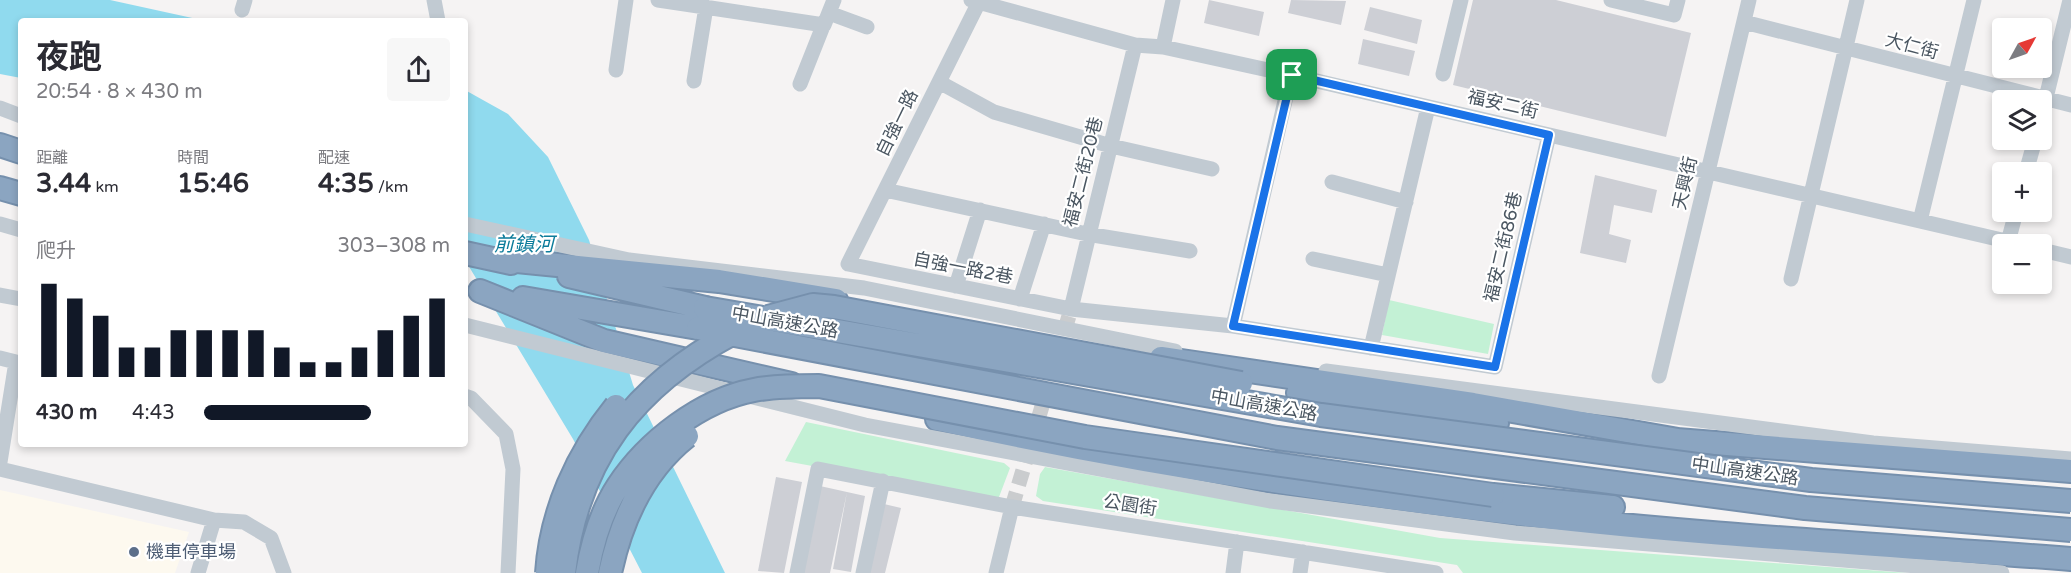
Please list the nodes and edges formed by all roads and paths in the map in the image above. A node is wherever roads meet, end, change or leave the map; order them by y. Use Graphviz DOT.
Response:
graph roads {
  1 [pos="434,0"];
  2 [pos="626,0"];
  3 [pos="658,0"];
  4 [pos="1173,0"];
  5 [pos="1461,0"];
  6 [pos="1611,0"];
  7 [pos="1678,0"];
  8 [pos="1749,0"];
  9 [pos="1857,0"];
  10 [pos="1974,0"];
  11 [pos="2070,0"];
  12 [pos="977,1"];
  13 [pos="706,7"];
  14 [pos="829,11"];
  15 [pos="437,18"];
  16 [pos="1744,22"];
  17 [pos="867,27"];
  18 [pos="1135,45"];
  19 [pos="1163,47"];
  20 [pos="1846,48"];
  21 [pos="616,69"];
  22 [pos="1443,74"];
  23 [pos="1292,75"];
  24 [pos="1956,78"];
  25 [pos="694,81"];
  26 [pos="939,82"];
  27 [pos="800,84"];
  28 [pos="1992,90"];
  29 [pos="2047,90"];
  30 [pos="2071,105"];
  31 [pos="2052,106"];
  32 [pos="1428,107"];
  33 [pos="0,108"];
  34 [pos="0,115"];
  35 [pos="18,115"];
  36 [pos="18,116"];
  37 [pos="1549,135"];
  38 [pos="1111,146"];
  39 [pos="0,147"];
  40 [pos="18,152"];
  41 [pos="1212,169"];
  42 [pos="1708,172"];
  43 [pos="1332,182"];
  44 [pos="0,190"];
  45 [pos="885,190"];
  46 [pos="18,194"];
  47 [pos="1811,196"];
  48 [pos="1406,202"];
  49 [pos="980,210"];
  50 [pos="1920,221"];
  51 [pos="1044,224"];
  52 [pos="0,225"];
  53 [pos="468,226"];
  54 [pos="18,229"];
  55 [pos="1087,234"];
  56 [pos="1992,238"];
  57 [pos="1190,250"];
  58 [pos="2052,252"];
  59 [pos="468,254"];
  60 [pos="2071,256"];
  61 [pos="497,259"];
  62 [pos="1313,259"];
  63 [pos="848,264"];
  64 [pos="1388,275"];
  65 [pos="1791,279"];
  66 [pos="956,286"];
  67 [pos="473,289"];
  68 [pos="0,295"];
  69 [pos="18,298"];
  70 [pos="1020,299"];
  71 [pos="813,304"];
  72 [pos="1071,309"];
  73 [pos="468,326"];
  74 [pos="1233,326"];
  75 [pos="1371,348"];
  76 [pos="0,357"];
  77 [pos="640,359"];
  78 [pos="1495,367"];
  79 [pos="1659,376"];
  80 [pos="831,389"];
  81 [pos="468,397"];
  82 [pos="1678,440"];
  83 [pos="2071,459"];
  84 [pos="0,462"];
  85 [pos="0,469"];
  86 [pos="2071,471"];
  87 [pos="883,482"];
  88 [pos="2071,501"];
  89 [pos="1012,507"];
  90 [pos="214,520"];
  91 [pos="2071,530"];
  92 [pos="1237,542"];
  93 [pos="1866,544"];
  94 [pos="1303,552"];
  95 [pos="2071,559"];
  96 [pos="198,573"];
  97 [pos="284,573"];
  98 [pos="508,573"];
  99 [pos="547,573"];
  100 [pos="564,573"];
  101 [pos="586,573"];
  102 [pos="610,573"];
  103 [pos="797,573"];
  104 [pos="863,573"];
  105 [pos="996,573"];
  106 [pos="1233,573"];
  107 [pos="1300,573"];
  108 [pos="1436,573"];
  109 [pos="2002,573"];
  1 -- 15 [label="street"];
  2 -- 21 [label="street"];
  3 -- 13 [label="street"];
  4 -- 19 [label="street"];
  5 -- 22 [label="street"];
  6 -- 7 [label="street"];
  8 -- 16 [label="street, 天興街"];
  9 -- 20 [label="street"];
  10 -- 24 [label="street"];
  11 -- 29 [label="street"];
  12 -- 18 [label="street, 福安二街"];
  12 -- 26 [label="street, 自強一路"];
  13 -- 14 [label="street"];
  13 -- 25 [label="street"];
  14 -- 17 [label="street"];
  14 -- 27 [label="street"];
  16 -- 20 [label="street, 大仁街"];
  16 -- 42 [label="street, 天興街"];
  18 -- 19 [label="street, 福安二街"];
  18 -- 38 [label="street, 福安二街20巷"];
  19 -- 23 [label="street, 福安二街"];
  20 -- 24 [label="street, 大仁街"];
  20 -- 47 [label="street"];
  23 -- 32 [label="street, 福安二街"];
  23 -- 74 [label="street"];
  24 -- 28 [label="street, 大仁街"];
  24 -- 50 [label="street"];
  26 -- 38 [label="street"];
  26 -- 45 [label="street, 自強一路"];
  30 -- 31 [label="street, 大仁街"];
  32 -- 37 [label="street, 福安二街"];
  32 -- 48 [label="street"];
  33 -- 35 [label="street"];
  34 -- 36 [label="street"];
  37 -- 42 [label="street, 福安二街"];
  37 -- 78 [label="street, 福安二街86巷"];
  38 -- 41 [label="street"];
  38 -- 55 [label="street, 福安二街20巷"];
  39 -- 40 [label="highway"];
  42 -- 47 [label="street, 福安二街"];
  42 -- 79 [label="street, 天興街"];
  43 -- 48 [label="street"];
  44 -- 46 [label="highway"];
  45 -- 49 [label="street"];
  45 -- 63 [label="street, 自強一路"];
  47 -- 50 [label="street, 福安二街"];
  47 -- 65 [label="street"];
  48 -- 64 [label="street"];
  49 -- 51 [label="street"];
  49 -- 66 [label="street"];
  50 -- 56 [label="street, 福安二街"];
  51 -- 55 [label="street"];
  51 -- 70 [label="street"];
  52 -- 54 [label="street"];
  53 -- 83 [label="street"];
  55 -- 57 [label="street"];
  55 -- 72 [label="street, 福安二街20巷"];
  58 -- 60 [label="street"];
  59 -- 61 [label="highway, 中山高速公路"];
  61 -- 82 [label="highway"];
  61 -- 88 [label="highway, 中山高速公路, bridge"];
  62 -- 64 [label="street"];
  63 -- 66 [label="street, 自強一路2巷"];
  64 -- 75 [label="street"];
  66 -- 70 [label="street, 自強一路2巷"];
  67 -- 77 [label="highway"];
  67 -- 91 [label="highway, 中山高速公路, bridge"];
  68 -- 69 [label="street"];
  70 -- 72 [label="street, 自強一路2巷"];
  71 -- 82 [label="highway, bridge"];
  71 -- 99 [label="highway, bridge"];
  71 -- 100 [label="highway, bridge"];
  72 -- 74 [label="street, 自強一路2巷"];
  73 -- 77 [label="street"];
  74 -- 75 [label="street, 自強一路2巷"];
  75 -- 78 [label="street, 自強一路2巷"];
  76 -- 84 [label="street"];
  77 -- 93 [label="highway"];
  77 -- 109 [label="street"];
  80 -- 93 [label="highway, bridge"];
  80 -- 101 [label="highway, bridge"];
  80 -- 102 [label="highway, bridge"];
  81 -- 98 [label="street"];
  82 -- 86 [label="highway"];
  85 -- 90 [label="street"];
  87 -- 89 [label="street, 公園街"];
  87 -- 103 [label="street, 公園街"];
  87 -- 104 [label="street"];
  89 -- 92 [label="street, 公園街"];
  89 -- 105 [label="street"];
  90 -- 96 [label="street"];
  90 -- 97 [label="street"];
  92 -- 94 [label="street, 公園街"];
  92 -- 106 [label="street"];
  93 -- 95 [label="highway"];
  94 -- 107 [label="street"];
  94 -- 108 [label="street, 公園街"];
}
